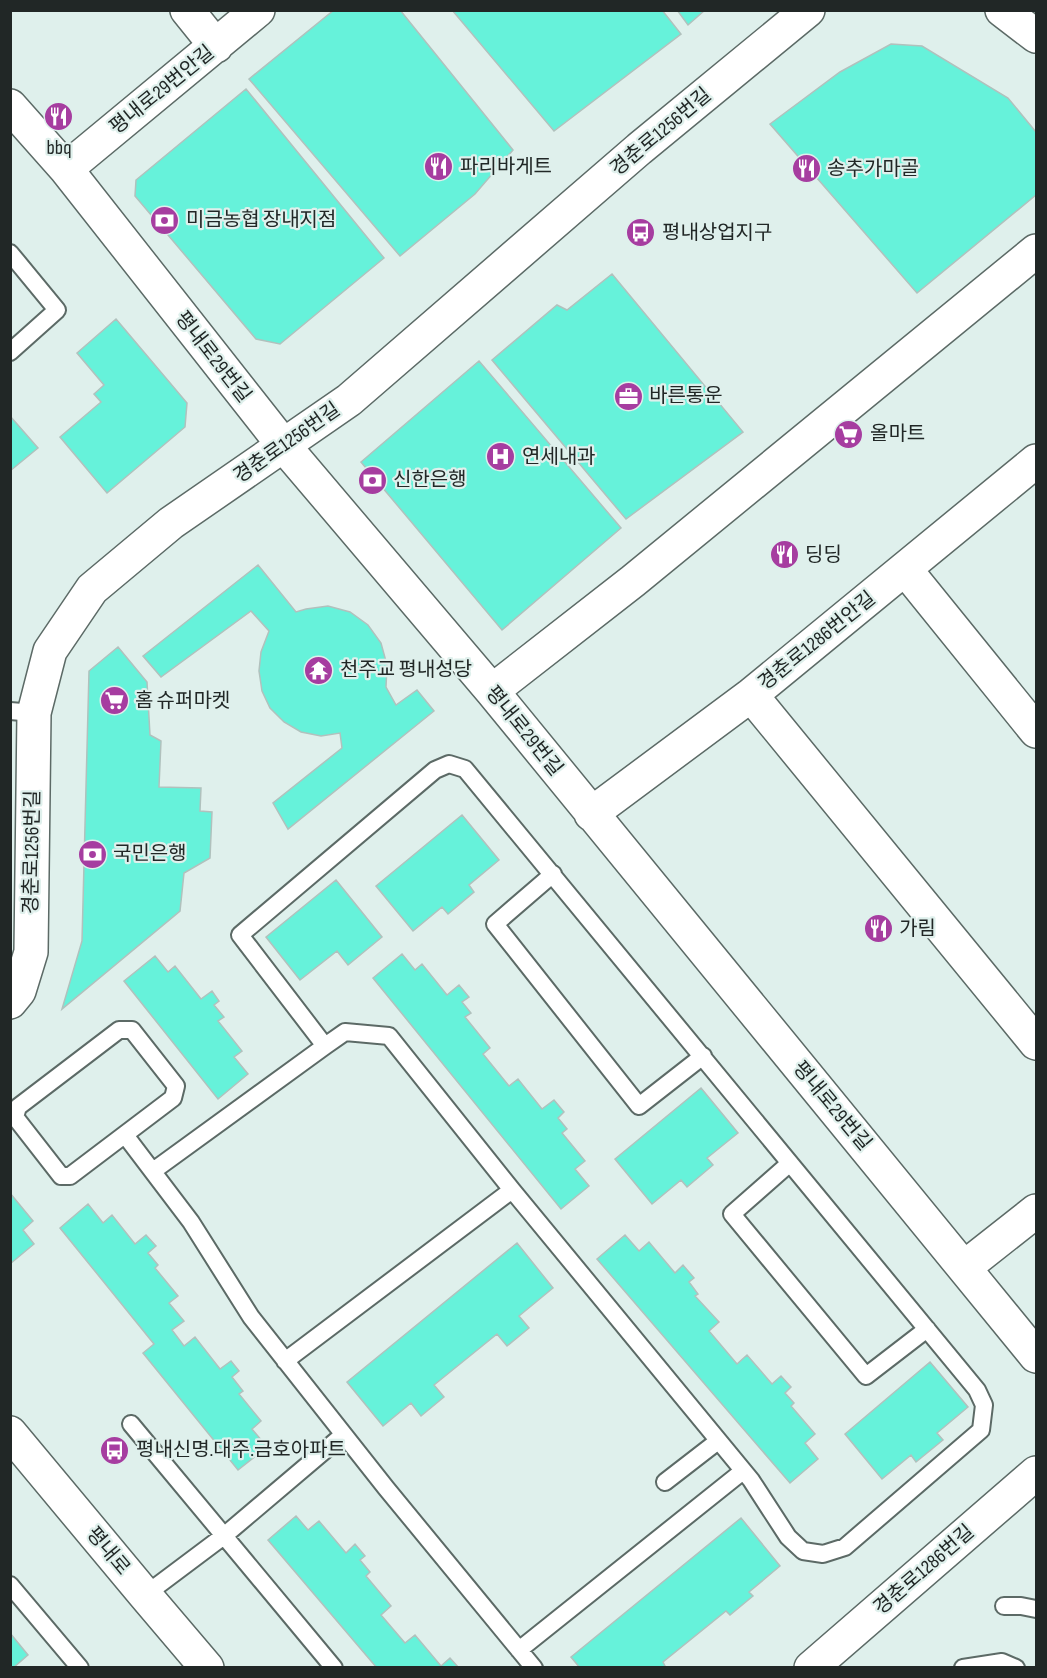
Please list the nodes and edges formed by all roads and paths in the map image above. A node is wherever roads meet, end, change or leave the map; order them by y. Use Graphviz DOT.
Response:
graph roads {
  1 [pos="187,10"];
  2 [pos="258,10"];
  3 [pos="808,10"];
  4 [pos="1002,10"];
  5 [pos="1036,36"];
  6 [pos="216,46"];
  7 [pos="10,106"];
  8 [pos="66,169"];
  9 [pos="1036,251"];
  10 [pos="10,253"];
  11 [pos="10,352"];
  12 [pos="284,446"];
  13 [pos="1036,461"];
  14 [pos="905,569"];
  15 [pos="492,691"];
  16 [pos="751,695"];
  17 [pos="22,712"];
  18 [pos="1036,731"];
  19 [pos="591,814"];
  20 [pos="553,874"];
  21 [pos="10,1002"];
  22 [pos="1036,1043"];
  23 [pos="325,1046"];
  24 [pos="703,1056"];
  25 [pos="125,1135"];
  26 [pos="790,1163"];
  27 [pos="153,1171"];
  28 [pos="512,1190"];
  29 [pos="1036,1211"];
  30 [pos="965,1267"];
  31 [pos="927,1329"];
  32 [pos="1036,1356"];
  33 [pos="285,1361"];
  34 [pos="131,1424"];
  35 [pos="10,1433"];
  36 [pos="343,1435"];
  37 [pos="718,1441"];
  38 [pos="743,1471"];
  39 [pos="1036,1473"];
  40 [pos="665,1482"];
  41 [pos="225,1535"];
  42 [pos="10,1585"];
  43 [pos="145,1595"];
  44 [pos="1004,1606"];
  45 [pos="1036,1609"];
  46 [pos="519,1650"];
  47 [pos="80,1668"];
  48 [pos="207,1668"];
  49 [pos="334,1668"];
  50 [pos="534,1668"];
  51 [pos="811,1668"];
  52 [pos="963,1668"];
  53 [pos="1016,1668"];
  1 -- 6 [label="street"];
  2 -- 6 [label="street, 평내로29번안길"];
  3 -- 12 [label="street, 경춘로1256번길"];
  4 -- 5 [label="street"];
  6 -- 8 [label="street, 평내로29번안길"];
  7 -- 8 [label="street, 평내로29번길"];
  8 -- 12 [label="street, 평내로29번길"];
  9 -- 15 [label="street"];
  10 -- 11 [label="lane"];
  12 -- 15 [label="street, 평내로29번길"];
  12 -- 17 [label="street, 경춘로1256번길"];
  13 -- 14 [label="street, 경춘로1286번안길"];
  14 -- 16 [label="street, 경춘로1286번안길"];
  14 -- 18 [label="street"];
  15 -- 19 [label="street, 평내로29번길"];
  16 -- 19 [label="street, 경춘로1286번안길"];
  16 -- 22 [label="street"];
  17 -- 21 [label="street, 경춘로1256번길"];
  19 -- 30 [label="street, 평내로29번길"];
  20 -- 23 [label="lane"];
  20 -- 24 [label="lane"];
  20 -- 24 [label="lane"];
  23 -- 27 [label="lane"];
  23 -- 28 [label="lane"];
  24 -- 26 [label="lane"];
  25 -- 25 [label="lane"];
  25 -- 27 [label="lane"];
  26 -- 31 [label="lane"];
  26 -- 31 [label="lane"];
  27 -- 33 [label="lane"];
  28 -- 33 [label="lane"];
  28 -- 37 [label="lane"];
  29 -- 30 [label="street"];
  30 -- 32 [label="street, 평내로29번길"];
  31 -- 38 [label="lane"];
  33 -- 36 [label="lane"];
  34 -- 41 [label="lane"];
  35 -- 43 [label="street, 평내로"];
  36 -- 41 [label="lane"];
  36 -- 46 [label="lane"];
  37 -- 38 [label="lane"];
  37 -- 40 [label="lane"];
  38 -- 46 [label="lane"];
  39 -- 51 [label="street, 경춘로1286번길"];
  41 -- 43 [label="lane"];
  41 -- 49 [label="lane"];
  42 -- 47 [label="lane"];
  43 -- 48 [label="street, 평내로"];
  44 -- 45 [label="lane"];
  46 -- 50 [label="lane"];
  52 -- 53 [label="lane"];
}
